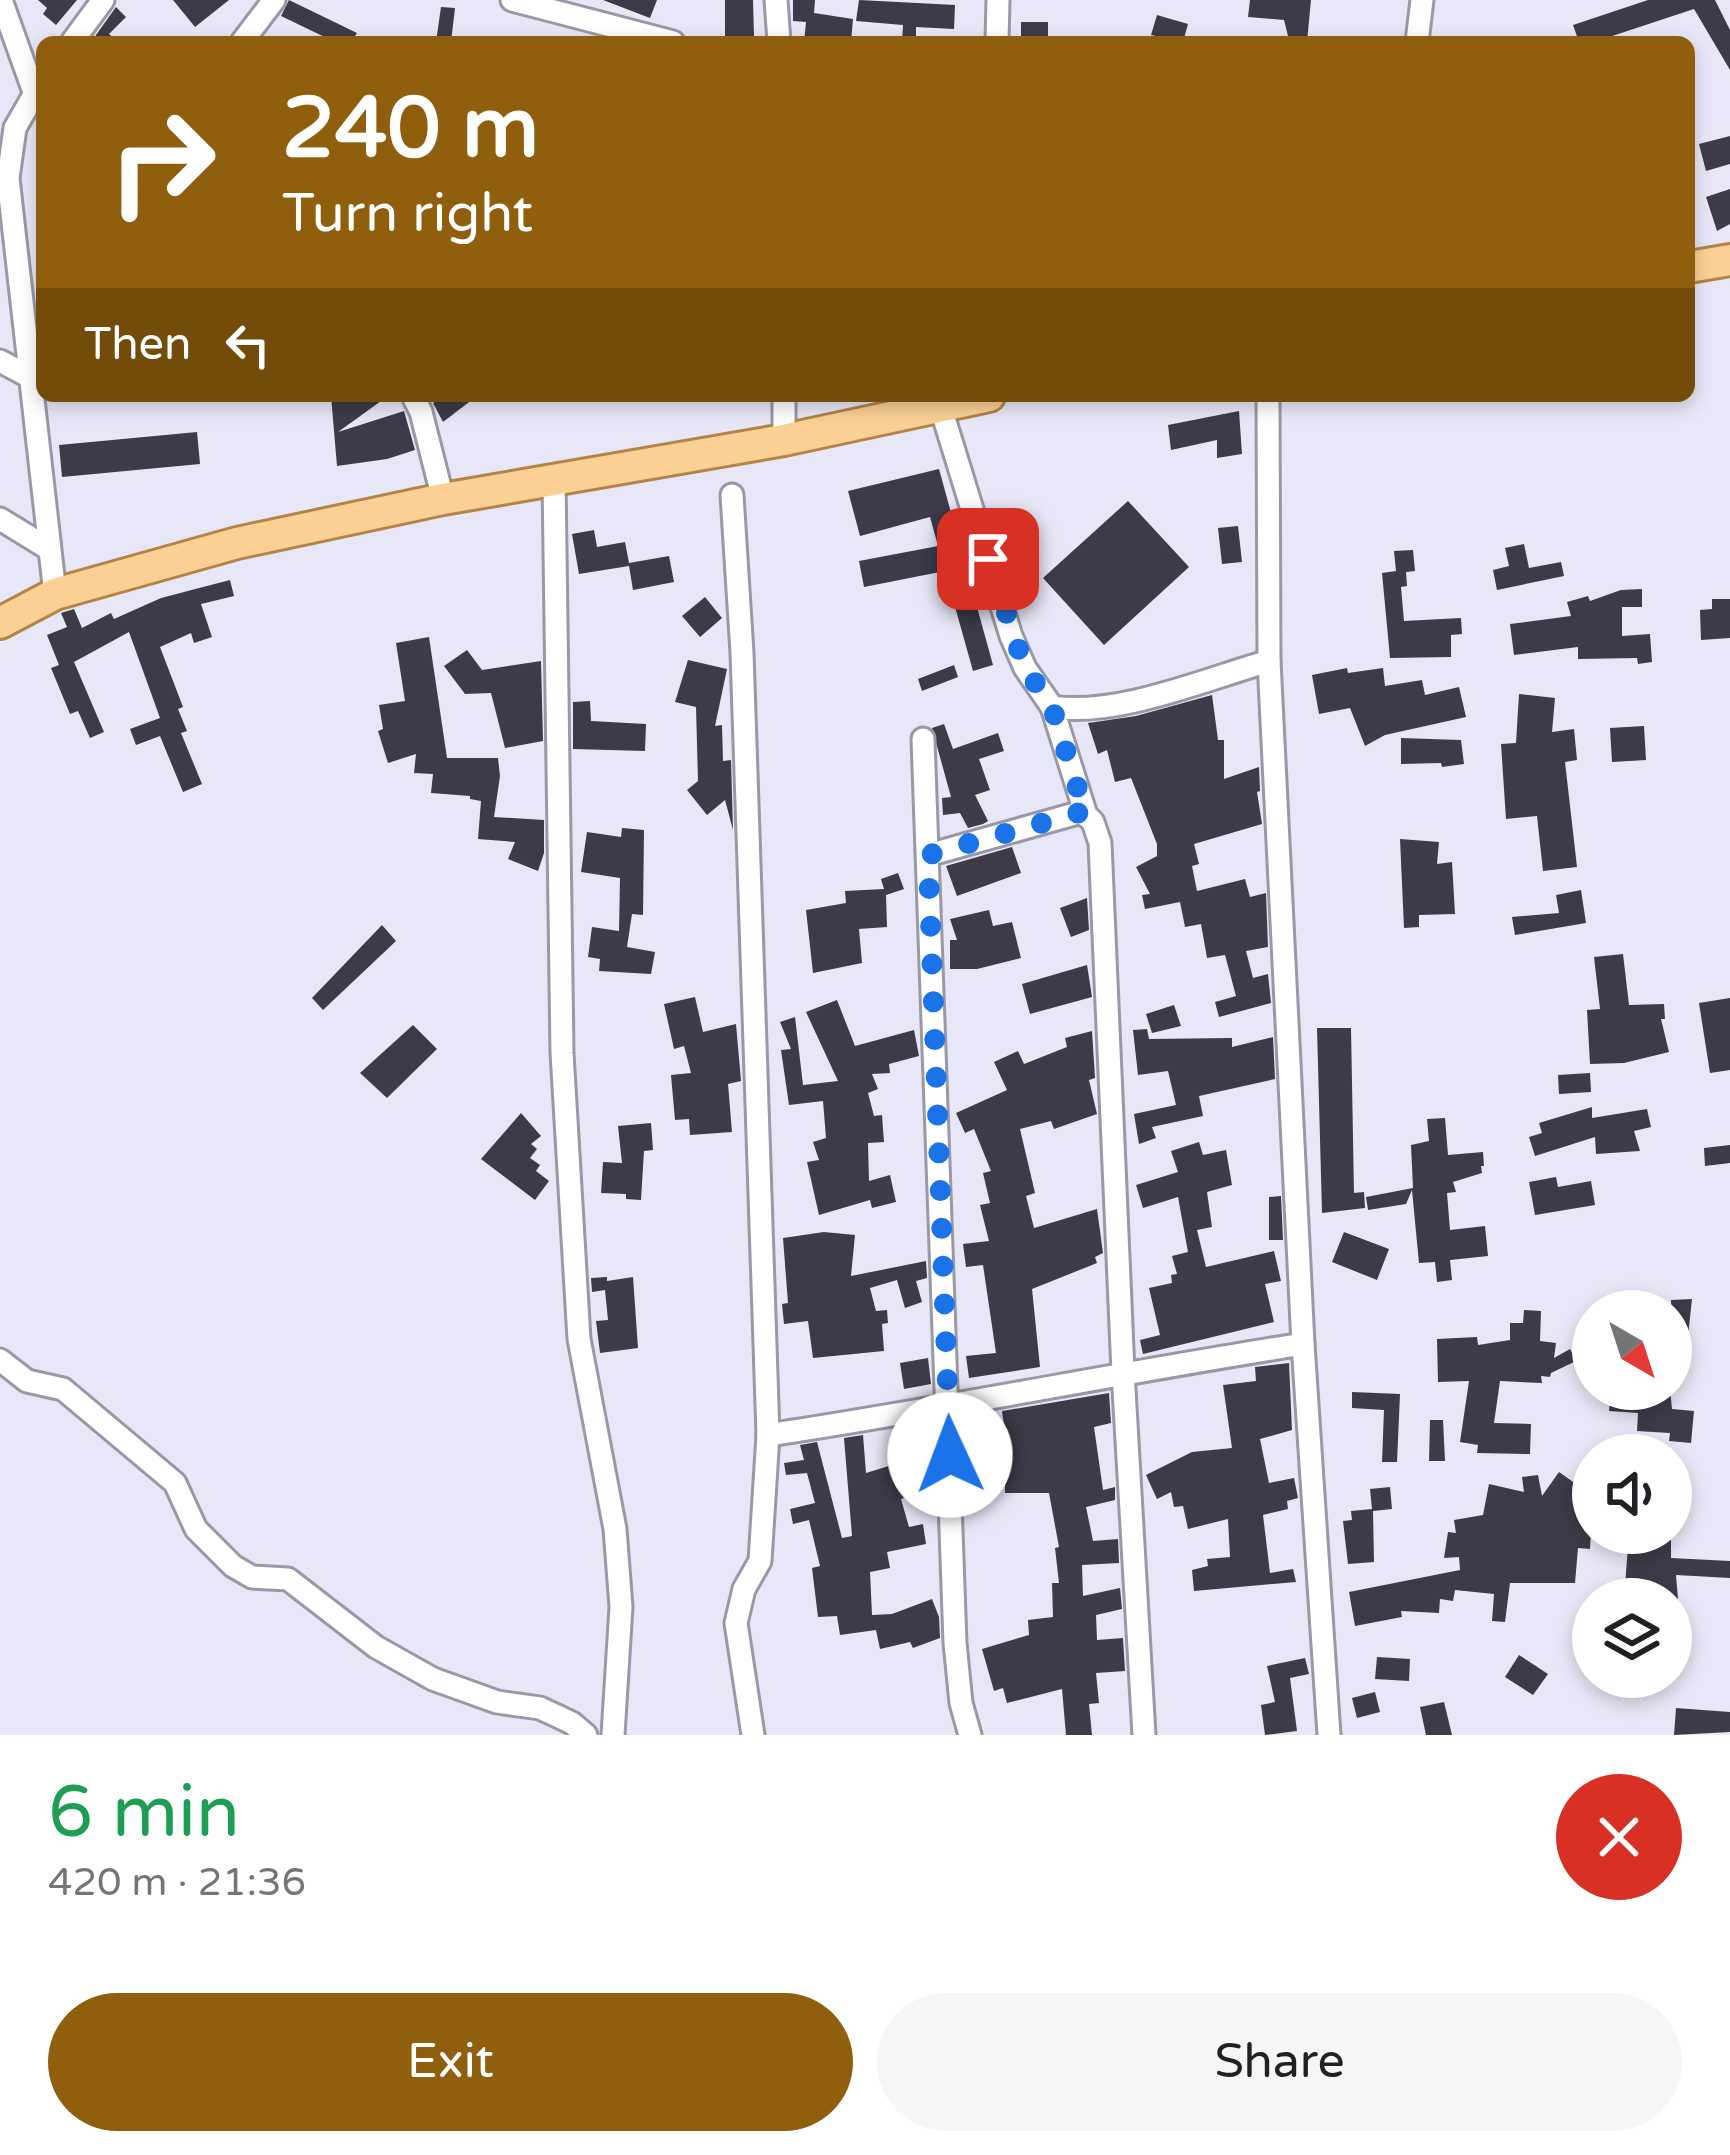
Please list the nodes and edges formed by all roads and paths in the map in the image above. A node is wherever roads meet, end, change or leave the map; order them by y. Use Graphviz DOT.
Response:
graph roads {
  1 [pos="1,0"];
  2 [pos="103,0"];
  3 [pos="274,0"];
  4 [pos="512,0"];
  5 [pos="776,0"];
  6 [pos="998,0"];
  7 [pos="1422,0"];
  8 [pos="76,36"];
  9 [pos="247,36"];
  10 [pos="650,36"];
  11 [pos="779,36"];
  12 [pos="997,36"];
  13 [pos="1418,36"];
  14 [pos="36,82"];
  15 [pos="36,91"];
  16 [pos="6,149"];
  17 [pos="1730,260"];
  18 [pos="1695,266"];
  19 [pos="0,361"];
  20 [pos="30,376"];
  21 [pos="416,402"];
  22 [pos="784,402"];
  23 [pos="956,402"];
  24 [pos="1268,402"];
  25 [pos="940,405"];
  26 [pos="784,440"];
  27 [pos="554,478"];
  28 [pos="732,495"];
  29 [pos="443,499"];
  30 [pos="0,519"];
  31 [pos="49,549"];
  32 [pos="55,594"];
  33 [pos="0,623"];
  34 [pos="1269,661"];
  35 [pos="1052,707"];
  36 [pos="923,739"];
  37 [pos="1086,815"];
  38 [pos="928,855"];
  39 [pos="1303,1344"];
  40 [pos="0,1360"];
  41 [pos="1123,1372"];
  42 [pos="949,1408"];
  43 [pos="768,1435"];
  44 [pos="586,1735"];
  45 [pos="613,1735"];
  46 [pos="753,1735"];
  47 [pos="970,1735"];
  48 [pos="1144,1735"];
  49 [pos="1329,1735"];
  1 -- 14 [label="street"];
  2 -- 8 [label="street"];
  3 -- 9 [label="street"];
  4 -- 10 [label="street"];
  5 -- 11 [label="street"];
  6 -- 12 [label="street"];
  7 -- 13 [label="street"];
  15 -- 16 [label="street"];
  16 -- 20 [label="street"];
  17 -- 18 [label="main road"];
  19 -- 20 [label="street"];
  20 -- 31 [label="street"];
  21 -- 29 [label="street"];
  22 -- 26 [label="street"];
  23 -- 25 [label="main road"];
  24 -- 34 [label="street"];
  25 -- 26 [label="main road"];
  25 -- 35 [label="street"];
  26 -- 27 [label="main road"];
  27 -- 29 [label="main road"];
  27 -- 45 [label="street"];
  28 -- 43 [label="street"];
  29 -- 32 [label="main road"];
  30 -- 31 [label="street"];
  31 -- 32 [label="street"];
  32 -- 33 [label="main road"];
  34 -- 35 [label="street"];
  34 -- 39 [label="street"];
  35 -- 37 [label="street"];
  36 -- 38 [label="street"];
  37 -- 38 [label="street"];
  37 -- 41 [label="street"];
  38 -- 42 [label="street"];
  39 -- 41 [label="street"];
  39 -- 49 [label="street"];
  40 -- 44 [label="street"];
  41 -- 42 [label="street"];
  41 -- 48 [label="street"];
  42 -- 43 [label="street"];
  42 -- 47 [label="street"];
  43 -- 46 [label="street"];
}
